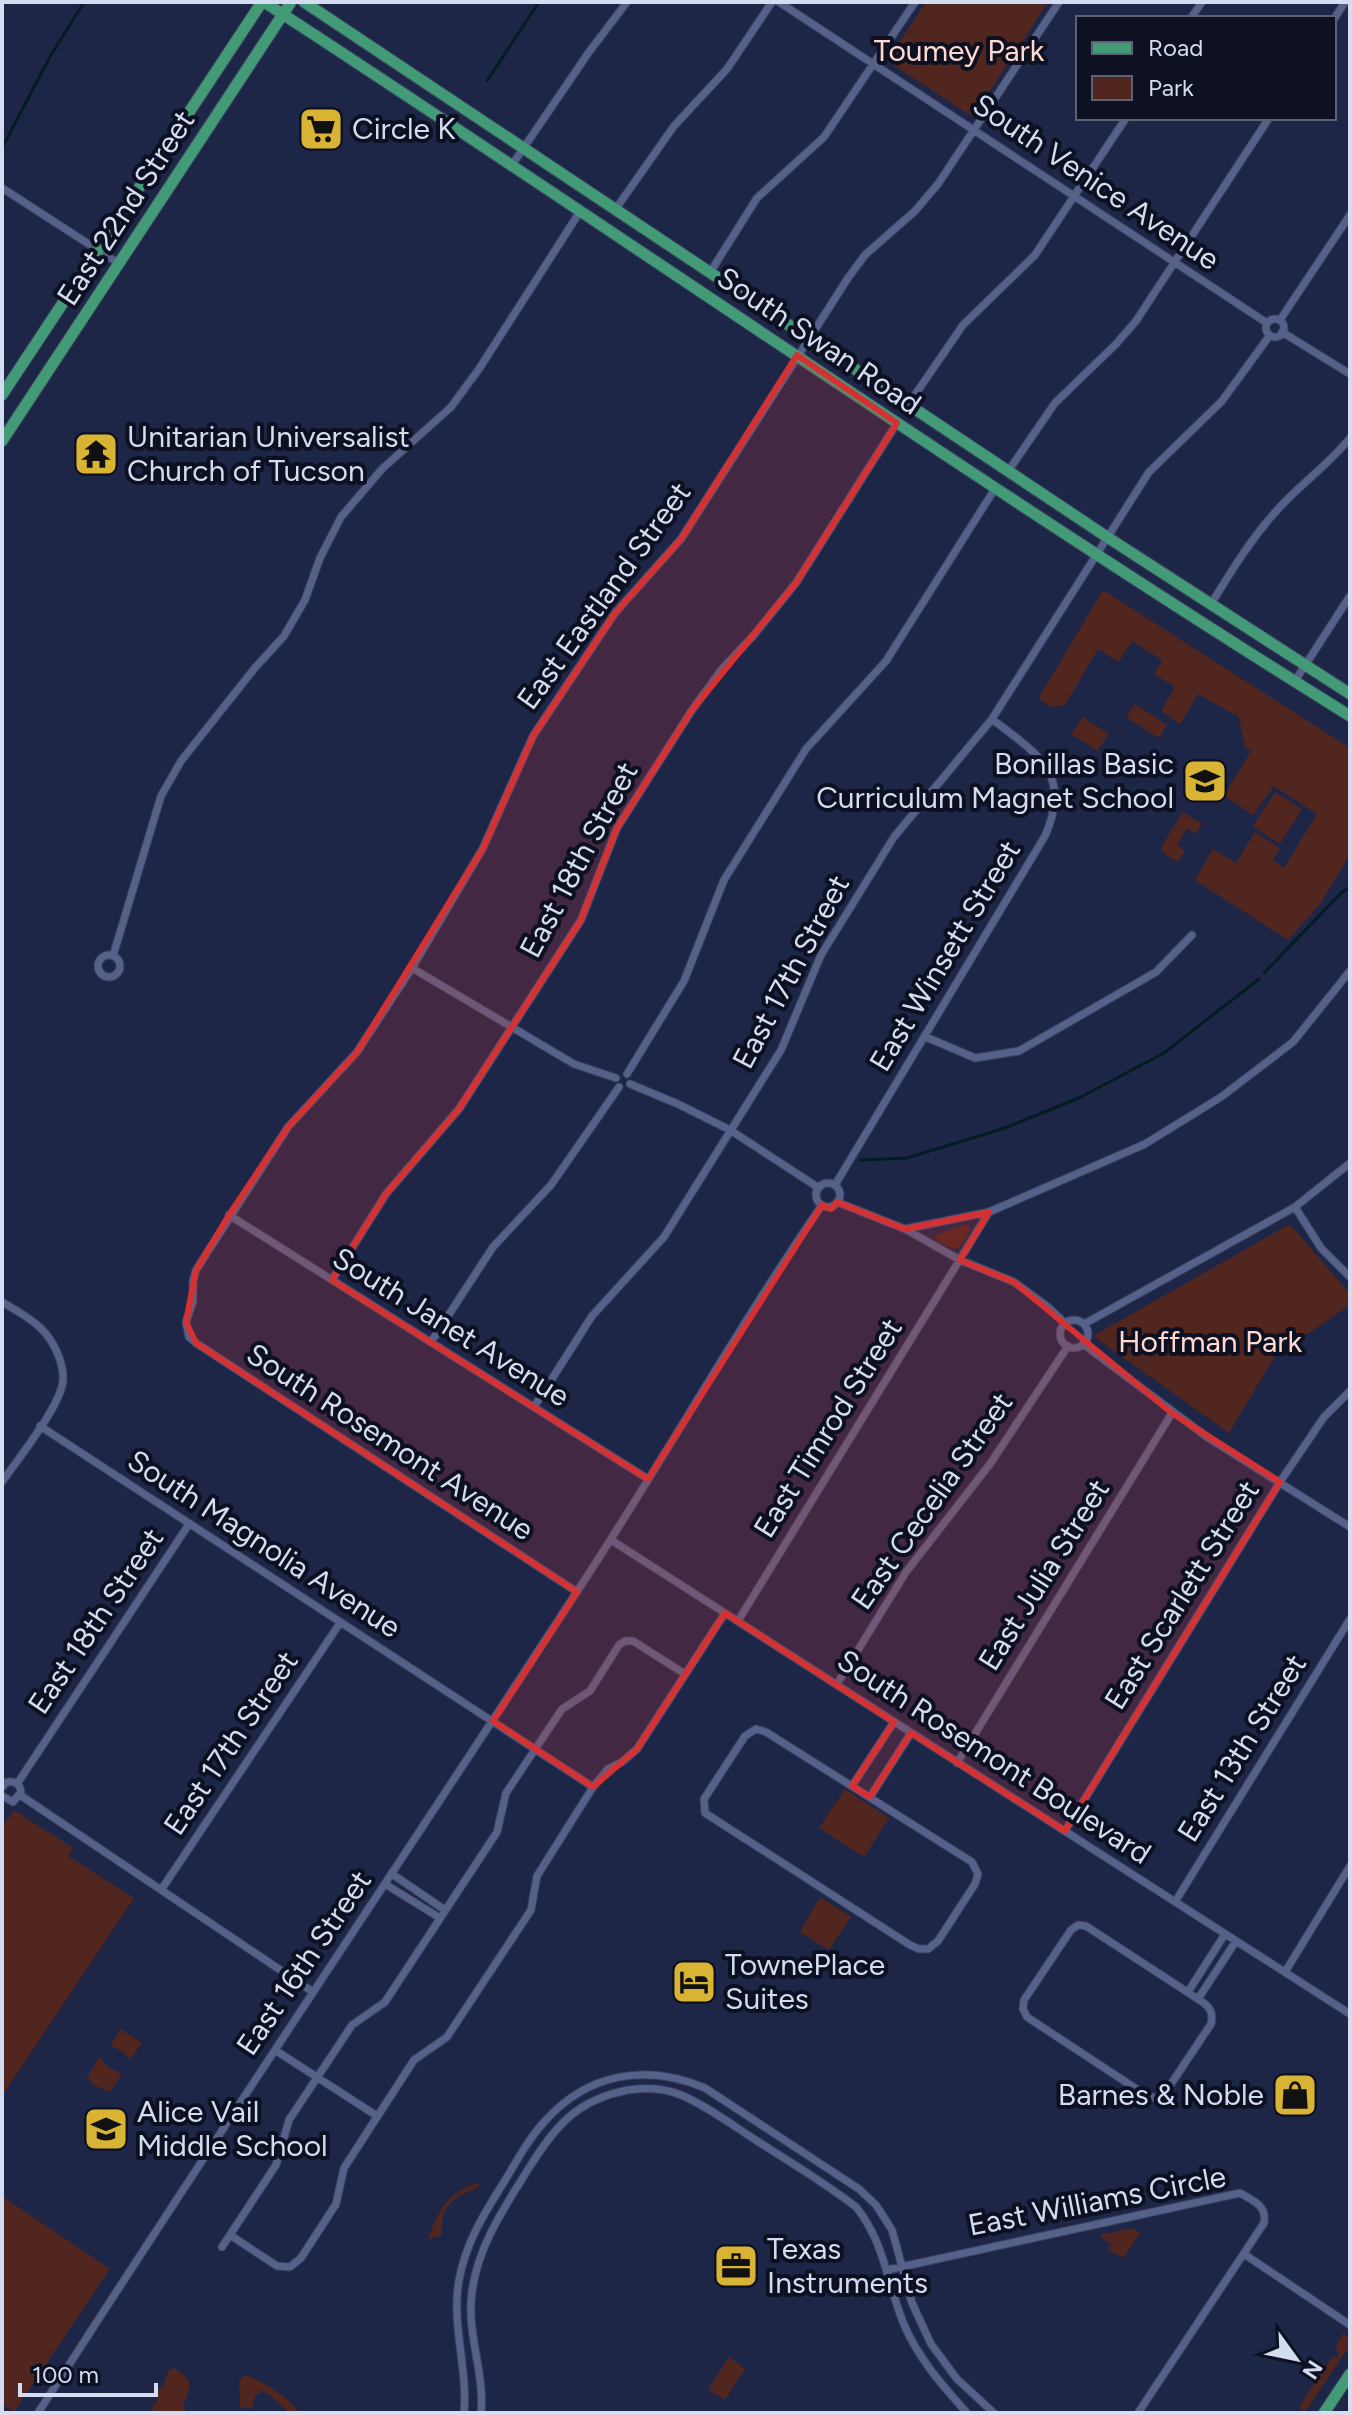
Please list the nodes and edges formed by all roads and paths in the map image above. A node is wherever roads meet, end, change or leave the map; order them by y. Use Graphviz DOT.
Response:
graph roads {
  1 [pos="263,2"];
  2 [pos="291,2"];
  3 [pos="304,2"];
  4 [pos="627,2"];
  5 [pos="772,2"];
  6 [pos="779,2"];
  7 [pos="915,2"];
  8 [pos="1059,2"];
  9 [pos="283,14"];
  10 [pos="875,65"];
  11 [pos="1125,120"];
  12 [pos="1268,120"];
  13 [pos="974,130"];
  14 [pos="523,148"];
  15 [pos="512,165"];
  16 [pos="2,188"];
  17 [pos="1074,197"];
  18 [pos="581,210"];
  19 [pos="615,210"];
  20 [pos="1350,215"];
  21 [pos="97,250"];
  22 [pos="118,263"];
  23 [pos="1174,263"];
  24 [pos="711,271"];
  25 [pos="1280,320"];
  26 [pos="1267,323"];
  27 [pos="1282,332"];
  28 [pos="1270,335"];
  29 [pos="808,338"];
  30 [pos="797,355"];
  31 [pos="1350,374"];
  32 [pos="2,395"];
  33 [pos="908,405"];
  34 [pos="897,423"];
  35 [pos="3,437"];
  36 [pos="1350,438"];
  37 [pos="1009,470"];
  38 [pos="996,487"];
  39 [pos="1107,537"];
  40 [pos="1099,554"];
  41 [pos="1350,596"];
  42 [pos="1211,604"];
  43 [pos="1305,665"];
  44 [pos="1295,681"];
  45 [pos="1350,694"];
  46 [pos="1350,716"];
  47 [pos="992,719"];
  48 [pos="1192,935"];
  49 [pos="113,956"];
  50 [pos="412,968"];
  51 [pos="1350,971"];
  52 [pos="511,1028"];
  53 [pos="926,1037"];
  54 [pos="627,1074"];
  55 [pos="616,1078"];
  56 [pos="630,1084"];
  57 [pos="619,1087"];
  58 [pos="730,1130"];
  59 [pos="1350,1163"];
  60 [pos="835,1185"];
  61 [pos="819,1188"];
  62 [pos="837,1202"];
  63 [pos="822,1205"];
  64 [pos="1295,1207"];
  65 [pos="989,1212"];
  66 [pos="229,1215"];
  67 [pos="905,1229"];
  68 [pos="960,1260"];
  69 [pos="1350,1277"];
  70 [pos="332,1280"];
  71 [pos="2,1302"];
  72 [pos="1065,1323"];
  73 [pos="1084,1324"];
  74 [pos="186,1327"];
  75 [pos="175,1331"];
  76 [pos="431,1342"];
  77 [pos="1083,1344"];
  78 [pos="1068,1346"];
  79 [pos="1350,1391"];
  80 [pos="534,1407"];
  81 [pos="1172,1413"];
  82 [pos="40,1426"];
  83 [pos="648,1479"];
  84 [pos="2,1482"];
  85 [pos="1280,1482"];
  86 [pos="189,1524"];
  87 [pos="1350,1527"];
  88 [pos="611,1540"];
  89 [pos="577,1592"];
  90 [pos="725,1613"];
  91 [pos="1350,1619"];
  92 [pos="738,1621"];
  93 [pos="340,1623"];
  94 [pos="685,1674"];
  95 [pos="837,1684"];
  96 [pos="493,1721"];
  97 [pos="894,1722"];
  98 [pos="911,1733"];
  99 [pos="535,1749"];
  100 [pos="957,1763"];
  101 [pos="17,1784"];
  102 [pos="2,1785"];
  103 [pos="852,1786"];
  104 [pos="593,1787"];
  105 [pos="20,1795"];
  106 [pos="870,1797"];
  107 [pos="3,1801"];
  108 [pos="1065,1831"];
  109 [pos="1350,1866"];
  110 [pos="392,1874"];
  111 [pos="385,1884"];
  112 [pos="161,1890"];
  113 [pos="1175,1902"];
  114 [pos="445,1910"];
  115 [pos="440,1918"];
  116 [pos="1225,1934"];
  117 [pos="1236,1941"];
  118 [pos="928,1949"];
  119 [pos="928,1959"];
  120 [pos="1285,1972"];
  121 [pos="313,1992"];
  122 [pos="1188,1992"];
  123 [pos="1198,1999"];
  124 [pos="1350,2014"];
  125 [pos="275,2050"];
  126 [pos="318,2077"];
  127 [pos="377,2116"];
  128 [pos="230,2235"];
  129 [pos="222,2247"];
  130 [pos="1244,2254"];
  131 [pos="902,2266"];
  132 [pos="887,2270"];
  133 [pos="1350,2325"];
  134 [pos="1350,2374"];
  135 [pos="38,2413"];
  136 [pos="464,2413"];
  137 [pos="481,2413"];
  138 [pos="967,2413"];
  139 [pos="994,2413"];
  140 [pos="1138,2413"];
  141 [pos="1324,2413"];
  1 -- 9 [label="main road, South Swan Road"];
  1 -- 21 [label="main road, East 22nd Street"];
  2 -- 9 [label="main road, East 22nd Street"];
  3 -- 14 [label="main road, South Swan Road"];
  4 -- 14 [label="street"];
  5 -- 19 [label="street"];
  6 -- 10 [label="street, South Venice Avenue"];
  7 -- 10 [label="street"];
  8 -- 13 [label="street, East Eastland Street"];
  9 -- 15 [label="main road, South Swan Road"];
  9 -- 22 [label="main road, East 22nd Street"];
  10 -- 13 [label="street, South Venice Avenue"];
  10 -- 24 [label="street"];
  11 -- 17 [label="street"];
  12 -- 23 [label="street"];
  13 -- 17 [label="street, South Venice Avenue"];
  13 -- 29 [label="street, East Eastland Street"];
  14 -- 15 [label="street"];
  14 -- 19 [label="main road, South Swan Road"];
  15 -- 18 [label="main road, South Swan Road"];
  16 -- 21 [label="street"];
  17 -- 23 [label="street, South Venice Avenue"];
  17 -- 33 [label="street"];
  18 -- 30 [label="main road, South Swan Road"];
  18 -- 49 [label="street"];
  19 -- 24 [label="main road, South Swan Road"];
  20 -- 25 [label="street"];
  21 -- 22 [label="street"];
  21 -- 32 [label="main road, East 22nd Street"];
  22 -- 35 [label="main road, East 22nd Street"];
  23 -- 26 [label="street, South Venice Avenue"];
  23 -- 37 [label="street"];
  24 -- 29 [label="main road, South Swan Road"];
  25 -- 26 [label="street"];
  25 -- 27 [label="street"];
  26 -- 28 [label="street"];
  27 -- 28 [label="street"];
  27 -- 31 [label="street"];
  28 -- 39 [label="street, East 17th Street"];
  29 -- 30 [label="street, East Eastland Street"];
  29 -- 33 [label="main road, South Swan Road"];
  30 -- 34 [label="main road, South Swan Road"];
  30 -- 50 [label="street, East Eastland Street"];
  33 -- 37 [label="main road, South Swan Road"];
  34 -- 38 [label="main road, South Swan Road"];
  34 -- 52 [label="street, East 18th Street"];
  36 -- 42 [label="street"];
  37 -- 39 [label="main road, South Swan Road"];
  38 -- 40 [label="main road, South Swan Road"];
  38 -- 54 [label="street"];
  39 -- 40 [label="street, East 17th Street"];
  39 -- 42 [label="main road, South Swan Road"];
  40 -- 44 [label="main road, South Swan Road"];
  40 -- 47 [label="street, East 17th Street"];
  41 -- 43 [label="street"];
  42 -- 43 [label="main road, South Swan Road"];
  43 -- 44 [label="street"];
  43 -- 45 [label="main road, South Swan Road"];
  44 -- 46 [label="main road, South Swan Road"];
  47 -- 53 [label="street, East Winsett Street"];
  47 -- 58 [label="street, East 17th Street"];
  48 -- 53 [label="street"];
  50 -- 52 [label="street"];
  50 -- 66 [label="street, East Eastland Street"];
  51 -- 65 [label="street"];
  52 -- 55 [label="street"];
  52 -- 70 [label="street, East 18th Street"];
  53 -- 60 [label="street, East Winsett Street"];
  54 -- 55 [label="street"];
  54 -- 56 [label="street"];
  55 -- 57 [label="street"];
  56 -- 57 [label="street"];
  56 -- 58 [label="street"];
  57 -- 76 [label="street"];
  58 -- 61 [label="street"];
  58 -- 80 [label="street, East 17th Street"];
  59 -- 64 [label="street"];
  60 -- 61 [label="street"];
  60 -- 62 [label="street"];
  61 -- 63 [label="street"];
  62 -- 63 [label="street"];
  62 -- 67 [label="street"];
  63 -- 83 [label="street"];
  64 -- 69 [label="street"];
  64 -- 73 [label="street"];
  65 -- 67 [label="street"];
  65 -- 68 [label="street, East Timrod Street"];
  66 -- 70 [label="street, South Janet Avenue"];
  66 -- 74 [label="street, East Eastland Street"];
  67 -- 68 [label="street"];
  68 -- 72 [label="street"];
  68 -- 92 [label="street, East Timrod Street"];
  70 -- 76 [label="street, South Janet Avenue"];
  71 -- 82 [label="street"];
  72 -- 73 [label="street"];
  72 -- 78 [label="street"];
  73 -- 77 [label="street"];
  74 -- 75 [label="street"];
  74 -- 89 [label="street, South Rosemont Avenue"];
  76 -- 80 [label="street, South Janet Avenue"];
  77 -- 78 [label="street"];
  77 -- 81 [label="street"];
  78 -- 95 [label="street, East Cecelia Street"];
  79 -- 85 [label="street, East Scarlett Street"];
  80 -- 83 [label="street, South Janet Avenue"];
  81 -- 85 [label="street"];
  81 -- 100 [label="street, East Julia Street"];
  82 -- 84 [label="street"];
  82 -- 86 [label="street, South Magnolia Avenue"];
  83 -- 88 [label="street"];
  85 -- 87 [label="street"];
  85 -- 108 [label="street, East Scarlett Street"];
  86 -- 93 [label="street, South Magnolia Avenue"];
  86 -- 101 [label="street, East 18th Street"];
  88 -- 89 [label="street, East 16th Street"];
  88 -- 90 [label="street, South Rosemont Boulevard"];
  89 -- 96 [label="street, East 16th Street"];
  90 -- 92 [label="street, South Rosemont Boulevard"];
  90 -- 94 [label="street"];
  91 -- 113 [label="street, East 13th Street"];
  92 -- 95 [label="street, South Rosemont Boulevard"];
  93 -- 96 [label="street, South Magnolia Avenue"];
  93 -- 112 [label="street, East 17th Street"];
  94 -- 99 [label="street"];
  94 -- 104 [label="street"];
  95 -- 97 [label="street, South Rosemont Boulevard"];
  96 -- 99 [label="street, South Magnolia Avenue"];
  96 -- 110 [label="street, East 16th Street"];
  97 -- 98 [label="street, South Rosemont Boulevard"];
  97 -- 103 [label="street"];
  98 -- 100 [label="street, South Rosemont Boulevard"];
  98 -- 106 [label="street"];
  99 -- 104 [label="street, South Magnolia Avenue"];
  99 -- 114 [label="street"];
  100 -- 108 [label="street, South Rosemont Boulevard"];
  101 -- 102 [label="street"];
  101 -- 105 [label="street"];
  103 -- 106 [label="street"];
  103 -- 118 [label="street"];
  104 -- 127 [label="street"];
  105 -- 107 [label="street"];
  105 -- 112 [label="street"];
  106 -- 118 [label="street"];
  108 -- 113 [label="street, South Rosemont Boulevard"];
  109 -- 120 [label="street"];
  110 -- 111 [label="street, East 16th Street"];
  110 -- 114 [label="street"];
  111 -- 115 [label="street"];
  111 -- 121 [label="street, East 16th Street"];
  112 -- 121 [label="street"];
  113 -- 116 [label="street, South Rosemont Boulevard"];
  114 -- 115 [label="street"];
  115 -- 126 [label="street"];
  116 -- 117 [label="street, South Rosemont Boulevard"];
  116 -- 122 [label="street"];
  117 -- 120 [label="street, South Rosemont Boulevard"];
  117 -- 123 [label="street"];
  118 -- 119 [label="street"];
  120 -- 124 [label="street, South Rosemont Boulevard"];
  121 -- 125 [label="street, East 16th Street"];
  122 -- 123 [label="street"];
  122 -- 123 [label="street"];
  125 -- 126 [label="street"];
  125 -- 135 [label="street, East 16th Street"];
  126 -- 127 [label="street"];
  126 -- 128 [label="street"];
  127 -- 128 [label="street"];
  128 -- 129 [label="street"];
  130 -- 131 [label="street, East Williams Circle"];
  130 -- 133 [label="street"];
  130 -- 140 [label="street, East Williams Circle"];
  131 -- 132 [label="street, East Williams Circle"];
  131 -- 136 [label="street"];
  131 -- 139 [label="street"];
  132 -- 137 [label="street"];
  132 -- 138 [label="street"];
  134 -- 141 [label="main road"];
}
